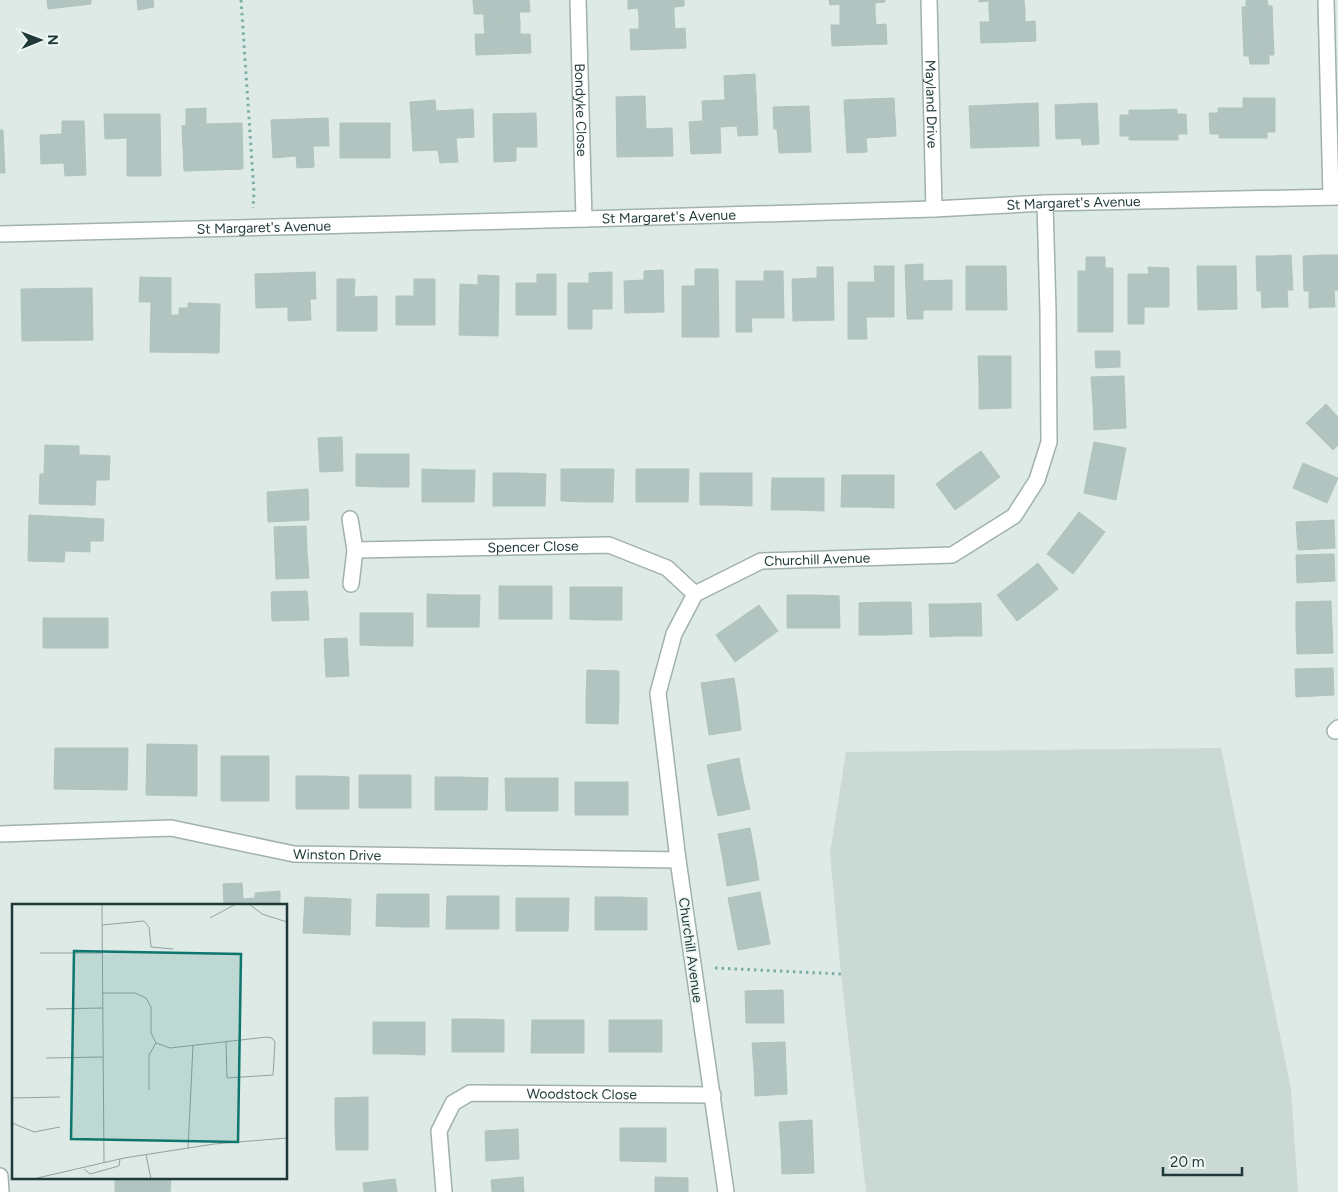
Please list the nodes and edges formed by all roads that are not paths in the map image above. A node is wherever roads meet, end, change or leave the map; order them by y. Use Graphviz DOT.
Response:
graph roads {
  1 [pos="578,0"];
  2 [pos="929,0"];
  3 [pos="1326,0"];
  4 [pos="1334,197"];
  5 [pos="1045,204"];
  6 [pos="934,208"];
  7 [pos="584,219"];
  8 [pos="0,234"];
  9 [pos="350,519"];
  10 [pos="355,550"];
  11 [pos="351,584"];
  12 [pos="695,594"];
  13 [pos="0,834"];
  14 [pos="678,860"];
  15 [pos="712,1095"];
  16 [pos="0,1176"];
  17 [pos="2,1192"];
  18 [pos="444,1192"];
  19 [pos="726,1192"];
  1 -- 7 [label="street, Bondyke Close"];
  2 -- 6 [label="street, Mayland Drive"];
  3 -- 4 [label="street"];
  4 -- 5 [label="street, St Margaret's Avenue"];
  5 -- 6 [label="street, St Margaret's Avenue"];
  5 -- 12 [label="street, Churchill Avenue"];
  6 -- 7 [label="street, St Margaret's Avenue"];
  7 -- 8 [label="street, St Margaret's Avenue"];
  9 -- 10 [label="street"];
  10 -- 11 [label="street"];
  10 -- 12 [label="street, Spencer Close"];
  12 -- 14 [label="street, Churchill Avenue"];
  13 -- 14 [label="street, Winston Drive"];
  14 -- 15 [label="street, Churchill Avenue"];
  15 -- 18 [label="street, Woodstock Close"];
  15 -- 19 [label="street, Churchill Avenue"];
  16 -- 17 [label="street"];
}
